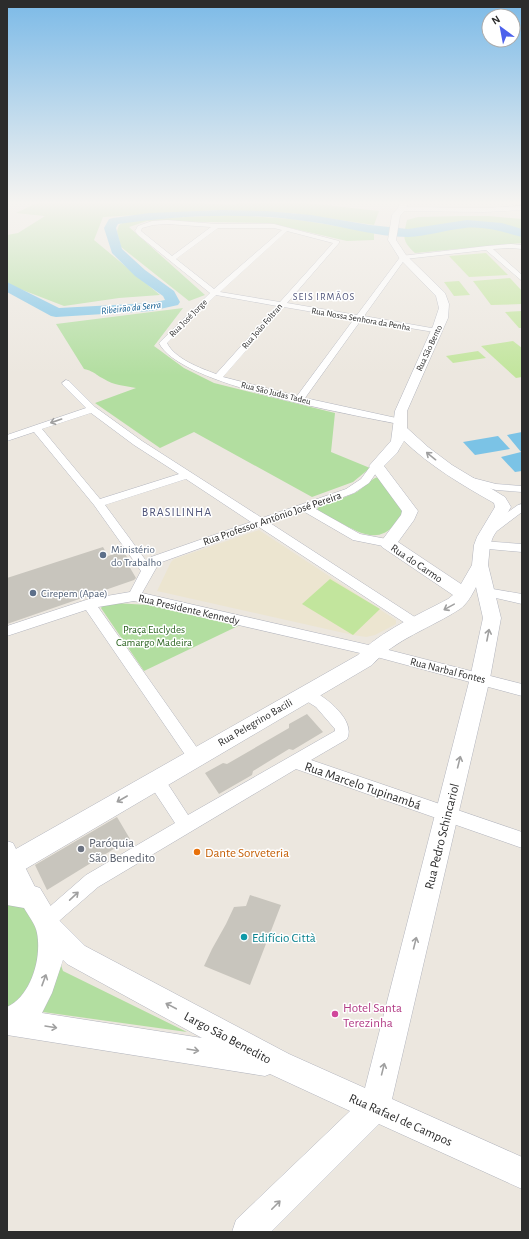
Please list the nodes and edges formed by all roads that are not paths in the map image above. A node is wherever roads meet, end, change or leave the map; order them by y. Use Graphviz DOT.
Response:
graph roads {
  1 [pos="173,260"];
  2 [pos="251,260"];
  3 [pos="321,260"];
  4 [pos="401,260"];
  5 [pos="406,260"];
  6 [pos="500,260"];
  7 [pos="522,279"];
  8 [pos="214,293"];
  9 [pos="280,305"];
  10 [pos="359,319"];
  11 [pos="437,332"];
  12 [pos="163,343"];
  13 [pos="217,378"];
  14 [pos="66,383"];
  15 [pos="300,399"];
  16 [pos="92,409"];
  17 [pos="400,425"];
  18 [pos="36,428"];
  19 [pos="7,438"];
  20 [pos="376,466"];
  21 [pos="187,475"];
  22 [pos="462,478"];
  23 [pos="522,489"];
  24 [pos="98,503"];
  25 [pos="522,506"];
  26 [pos="304,507"];
  27 [pos="260,523"];
  28 [pos="388,543"];
  29 [pos="484,547"];
  30 [pos="522,548"];
  31 [pos="147,571"];
  32 [pos="487,592"];
  33 [pos="464,594"];
  34 [pos="134,596"];
  35 [pos="522,599"];
  36 [pos="89,604"];
  37 [pos="416,624"];
  38 [pos="7,632"];
  39 [pos="373,651"];
  40 [pos="480,678"];
  41 [pos="522,690"];
  42 [pos="305,693"];
  43 [pos="194,758"];
  44 [pos="295,762"];
  45 [pos="156,780"];
  46 [pos="446,814"];
  47 [pos="186,826"];
  48 [pos="522,840"];
  49 [pos="9,862"];
  50 [pos="19,895"];
  51 [pos="47,926"];
  52 [pos="10,1021"];
  53 [pos="279,1064"];
  54 [pos="375,1107"];
  55 [pos="522,1173"];
  56 [pos="248,1232"];
  1 -- 8 [label="street"];
  2 -- 8 [label="street, Rua José Jorge"];
  3 -- 9 [label="street, Rua João Foltran"];
  4 -- 10 [label="street"];
  5 -- 11 [label="street, Rua São Bento"];
  6 -- 7 [label="street"];
  8 -- 9 [label="street, Rua Nossa Senhora da Penha"];
  8 -- 12 [label="street, Rua José Jorge"];
  9 -- 10 [label="street, Rua Nossa Senhora da Penha"];
  9 -- 13 [label="street, Rua João Foltran"];
  10 -- 11 [label="street, Rua Nossa Senhora da Penha"];
  10 -- 15 [label="street"];
  11 -- 17 [label="street, Rua São Bento"];
  12 -- 13 [label="street, Rua São Judas Tadeu"];
  13 -- 15 [label="street, Rua São Judas Tadeu"];
  14 -- 16 [label="street"];
  15 -- 17 [label="street, Rua São Judas Tadeu"];
  16 -- 18 [label="street, one-way"];
  16 -- 21 [label="street"];
  17 -- 20 [label="street, Rua Professor Antônio José Pereira"];
  22 -- 17 [label="street, one-way"];
  18 -- 19 [label="street"];
  18 -- 24 [label="street"];
  20 -- 26 [label="street, Rua Professor Antônio José Pereira"];
  20 -- 28 [label="street"];
  21 -- 24 [label="street"];
  21 -- 27 [label="street"];
  22 -- 23 [label="street"];
  22 -- 29 [label="street, Rua Pelegrino Bacili"];
  24 -- 31 [label="street"];
  25 -- 29 [label="street"];
  26 -- 27 [label="street, Rua Professor Antônio José Pereira"];
  26 -- 28 [label="street, Rua do Carmo"];
  27 -- 31 [label="street, Rua Professor Antônio José Pereira"];
  27 -- 37 [label="street"];
  28 -- 33 [label="street, Rua do Carmo"];
  29 -- 30 [label="street"];
  29 -- 32 [label="street, Rua Pedro Schincariol"];
  29 -- 33 [label="street, Rua Pelegrino Bacili"];
  31 -- 34 [label="street, Rua Professor Antônio José Pereira"];
  32 -- 35 [label="street"];
  40 -- 32 [label="street, Rua Pedro Schincariol, one-way"];
  33 -- 37 [label="street, Rua Pelegrino Bacili, one-way"];
  34 -- 36 [label="street, Rua Presidente Kennedy"];
  34 -- 39 [label="street, Rua Presidente Kennedy"];
  36 -- 38 [label="street, Rua Presidente Kennedy"];
  36 -- 43 [label="street"];
  37 -- 39 [label="street, Rua Pelegrino Bacili"];
  39 -- 40 [label="street, Rua Narbal Fontes"];
  39 -- 42 [label="street, Rua Pelegrino Bacili"];
  40 -- 41 [label="street, Rua Narbal Fontes"];
  46 -- 40 [label="street, Rua Pedro Schincariol, one-way"];
  42 -- 43 [label="street, Rua Pelegrino Bacili"];
  42 -- 44 [label="street"];
  43 -- 45 [label="street, Rua Pelegrino Bacili"];
  44 -- 46 [label="street, Rua Marcelo Tupinambá"];
  44 -- 47 [label="street"];
  45 -- 47 [label="street"];
  45 -- 49 [label="street, Rua Pelegrino Bacili, one-way"];
  46 -- 48 [label="street, Rua Marcelo Tupinambá"];
  54 -- 46 [label="street, Rua Pedro Schincariol, one-way"];
  51 -- 47 [label="street, one-way"];
  49 -- 50 [label="street, Largo São Benedito"];
  50 -- 51 [label="street, Largo São Benedito"];
  52 -- 51 [label="street, one-way"];
  53 -- 51 [label="street, Largo São Benedito, one-way"];
  52 -- 53 [label="street, Largo São Benedito, one-way"];
  53 -- 54 [label="street, Rua Rafael de Campos"];
  54 -- 55 [label="street, Rua Rafael de Campos"];
  56 -- 54 [label="street, one-way"];
}
